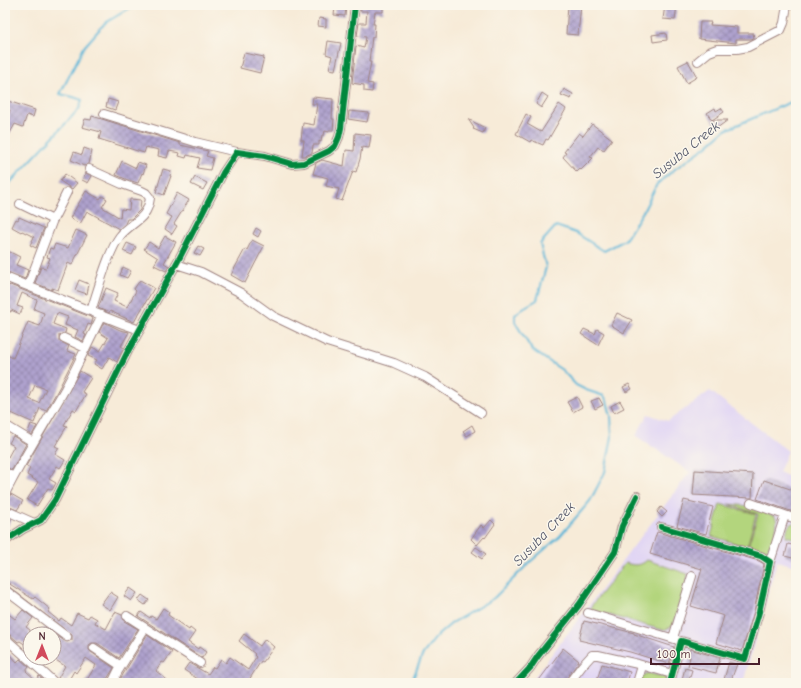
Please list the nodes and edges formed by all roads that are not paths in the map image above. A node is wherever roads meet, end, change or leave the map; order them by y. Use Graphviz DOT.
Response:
graph roads {
  1 [pos="355,5"];
  2 [pos="787,5"];
  3 [pos="698,61"];
  4 [pos="104,114"];
  5 [pos="237,152"];
  6 [pos="89,169"];
  7 [pos="67,192"];
  8 [pos="20,204"];
  9 [pos="53,220"];
  10 [pos="176,264"];
  11 [pos="5,276"];
  12 [pos="28,286"];
  13 [pos="91,311"];
  14 [pos="102,315"];
  15 [pos="140,330"];
  16 [pos="64,338"];
  17 [pos="85,348"];
  18 [pos="481,413"];
  19 [pos="5,425"];
  20 [pos="33,442"];
  21 [pos="5,472"];
  22 [pos="13,477"];
  23 [pos="5,494"];
  24 [pos="637,496"];
  25 [pos="751,503"];
  26 [pos="5,510"];
  27 [pos="785,515"];
  28 [pos="796,519"];
  29 [pos="34,523"];
  30 [pos="661,527"];
  31 [pos="9,535"];
  32 [pos="5,541"];
  33 [pos="770,562"];
  34 [pos="692,576"];
  35 [pos="5,590"];
  36 [pos="588,613"];
  37 [pos="127,616"];
  38 [pos="145,628"];
  39 [pos="67,637"];
  40 [pos="5,638"];
  41 [pos="677,639"];
  42 [pos="94,648"];
  43 [pos="200,663"];
  44 [pos="121,666"];
  45 [pos="642,666"];
  46 [pos="672,674"];
  47 [pos="55,683"];
  48 [pos="112,683"];
  49 [pos="516,683"];
  50 [pos="569,683"];
  51 [pos="637,683"];
  52 [pos="670,683"];
  1 -- 5 [label="street"];
  2 -- 3 [label="street"];
  4 -- 5 [label="street"];
  5 -- 10 [label="street"];
  6 -- 13 [label="street"];
  7 -- 9 [label="street"];
  8 -- 9 [label="street"];
  9 -- 12 [label="street"];
  10 -- 15 [label="street"];
  10 -- 18 [label="street"];
  11 -- 12 [label="street"];
  12 -- 13 [label="street"];
  13 -- 14 [label="street"];
  14 -- 15 [label="street"];
  14 -- 17 [label="street"];
  15 -- 29 [label="street"];
  16 -- 17 [label="street"];
  17 -- 20 [label="street"];
  19 -- 20 [label="street"];
  20 -- 22 [label="street"];
  21 -- 22 [label="street"];
  22 -- 23 [label="street"];
  24 -- 49 [label="street"];
  25 -- 27 [label="street"];
  26 -- 29 [label="street"];
  27 -- 28 [label="street"];
  27 -- 33 [label="street"];
  29 -- 31 [label="street"];
  30 -- 33 [label="street"];
  31 -- 32 [label="street"];
  33 -- 41 [label="street"];
  34 -- 41 [label="street"];
  35 -- 39 [label="street"];
  36 -- 41 [label="street"];
  37 -- 38 [label="street"];
  38 -- 43 [label="street"];
  38 -- 44 [label="street"];
  40 -- 47 [label="street"];
  41 -- 46 [label="street"];
  42 -- 44 [label="street"];
  44 -- 48 [label="street"];
  45 -- 46 [label="street"];
  45 -- 50 [label="street"];
  45 -- 51 [label="street"];
  46 -- 52 [label="street"];
}
